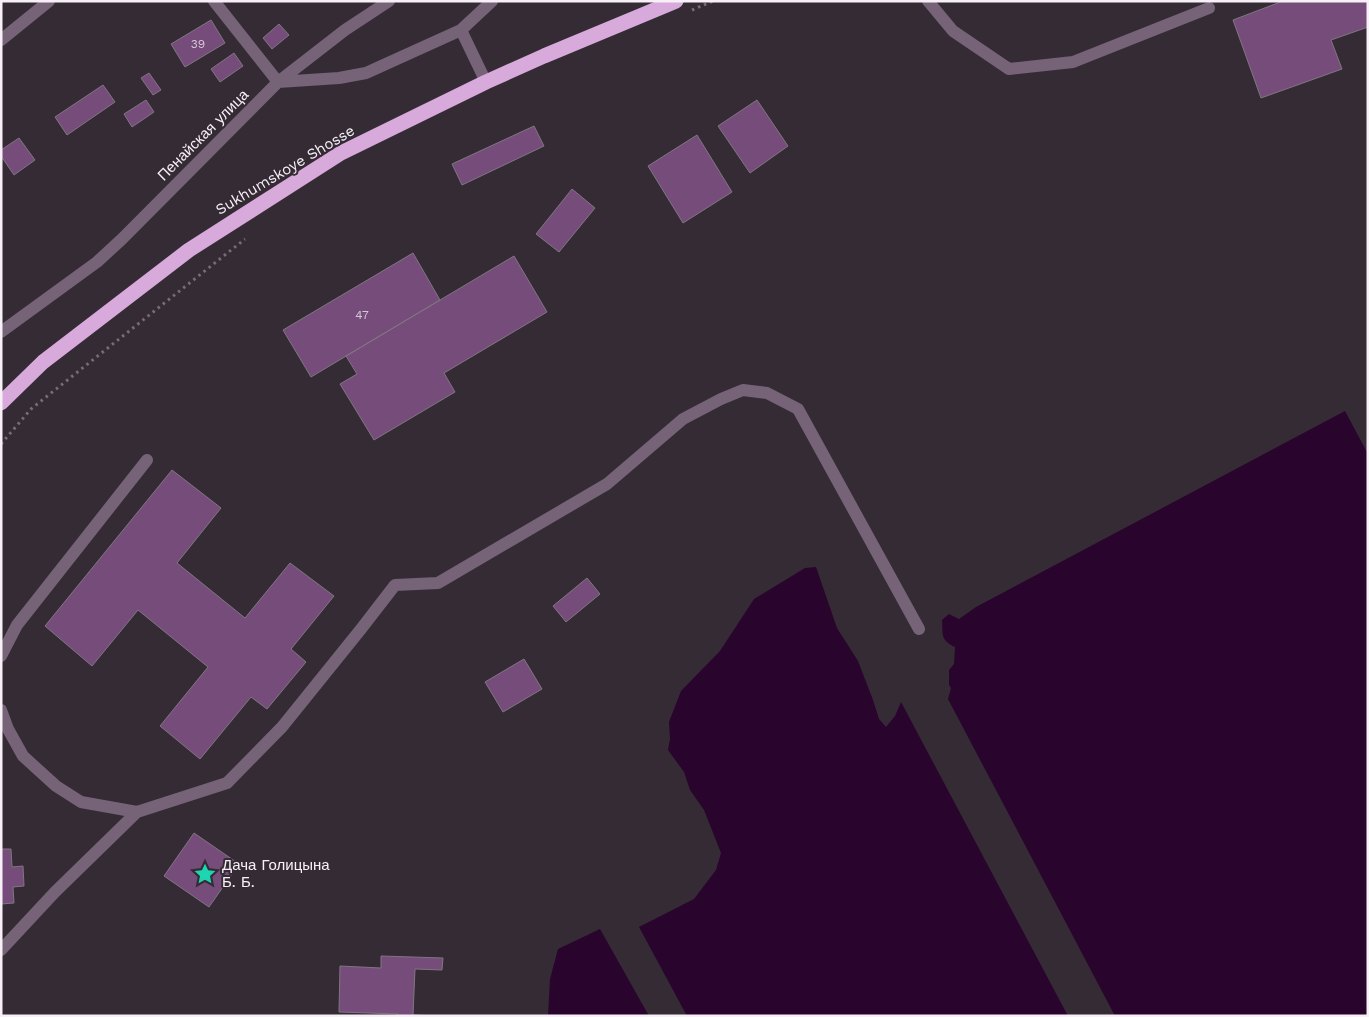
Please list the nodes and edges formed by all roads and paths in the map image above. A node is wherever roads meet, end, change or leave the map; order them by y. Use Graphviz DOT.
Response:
graph roads {
  1 [pos="49,1"];
  2 [pos="214,1"];
  3 [pos="389,1"];
  4 [pos="492,1"];
  5 [pos="713,1"];
  6 [pos="928,1"];
  7 [pos="681,7"];
  8 [pos="1209,8"];
  9 [pos="461,30"];
  10 [pos="1,40"];
  11 [pos="278,82"];
  12 [pos="486,82"];
  13 [pos="249,236"];
  14 [pos="1,332"];
  15 [pos="1,402"];
  16 [pos="1,444"];
  17 [pos="147,460"];
  18 [pos="919,628"];
  19 [pos="1,656"];
  20 [pos="1,710"];
  21 [pos="137,812"];
  22 [pos="1,950"];
  1 -- 10 [label="street"];
  2 -- 11 [label="street"];
  3 -- 11 [label="street, Пенайская улица"];
  4 -- 9 [label="street"];
  5 -- 7 [label="path"];
  6 -- 8 [label="street"];
  7 -- 12 [label="highway, Sukhumskoye Shosse"];
  9 -- 11 [label="street"];
  9 -- 12 [label="street"];
  11 -- 14 [label="street, Пенайская улица"];
  12 -- 15 [label="highway, Sukhumskoye Shosse"];
  13 -- 16 [label="path"];
  17 -- 19 [label="street"];
  18 -- 21 [label="street"];
  20 -- 21 [label="street"];
  21 -- 22 [label="street"];
}
